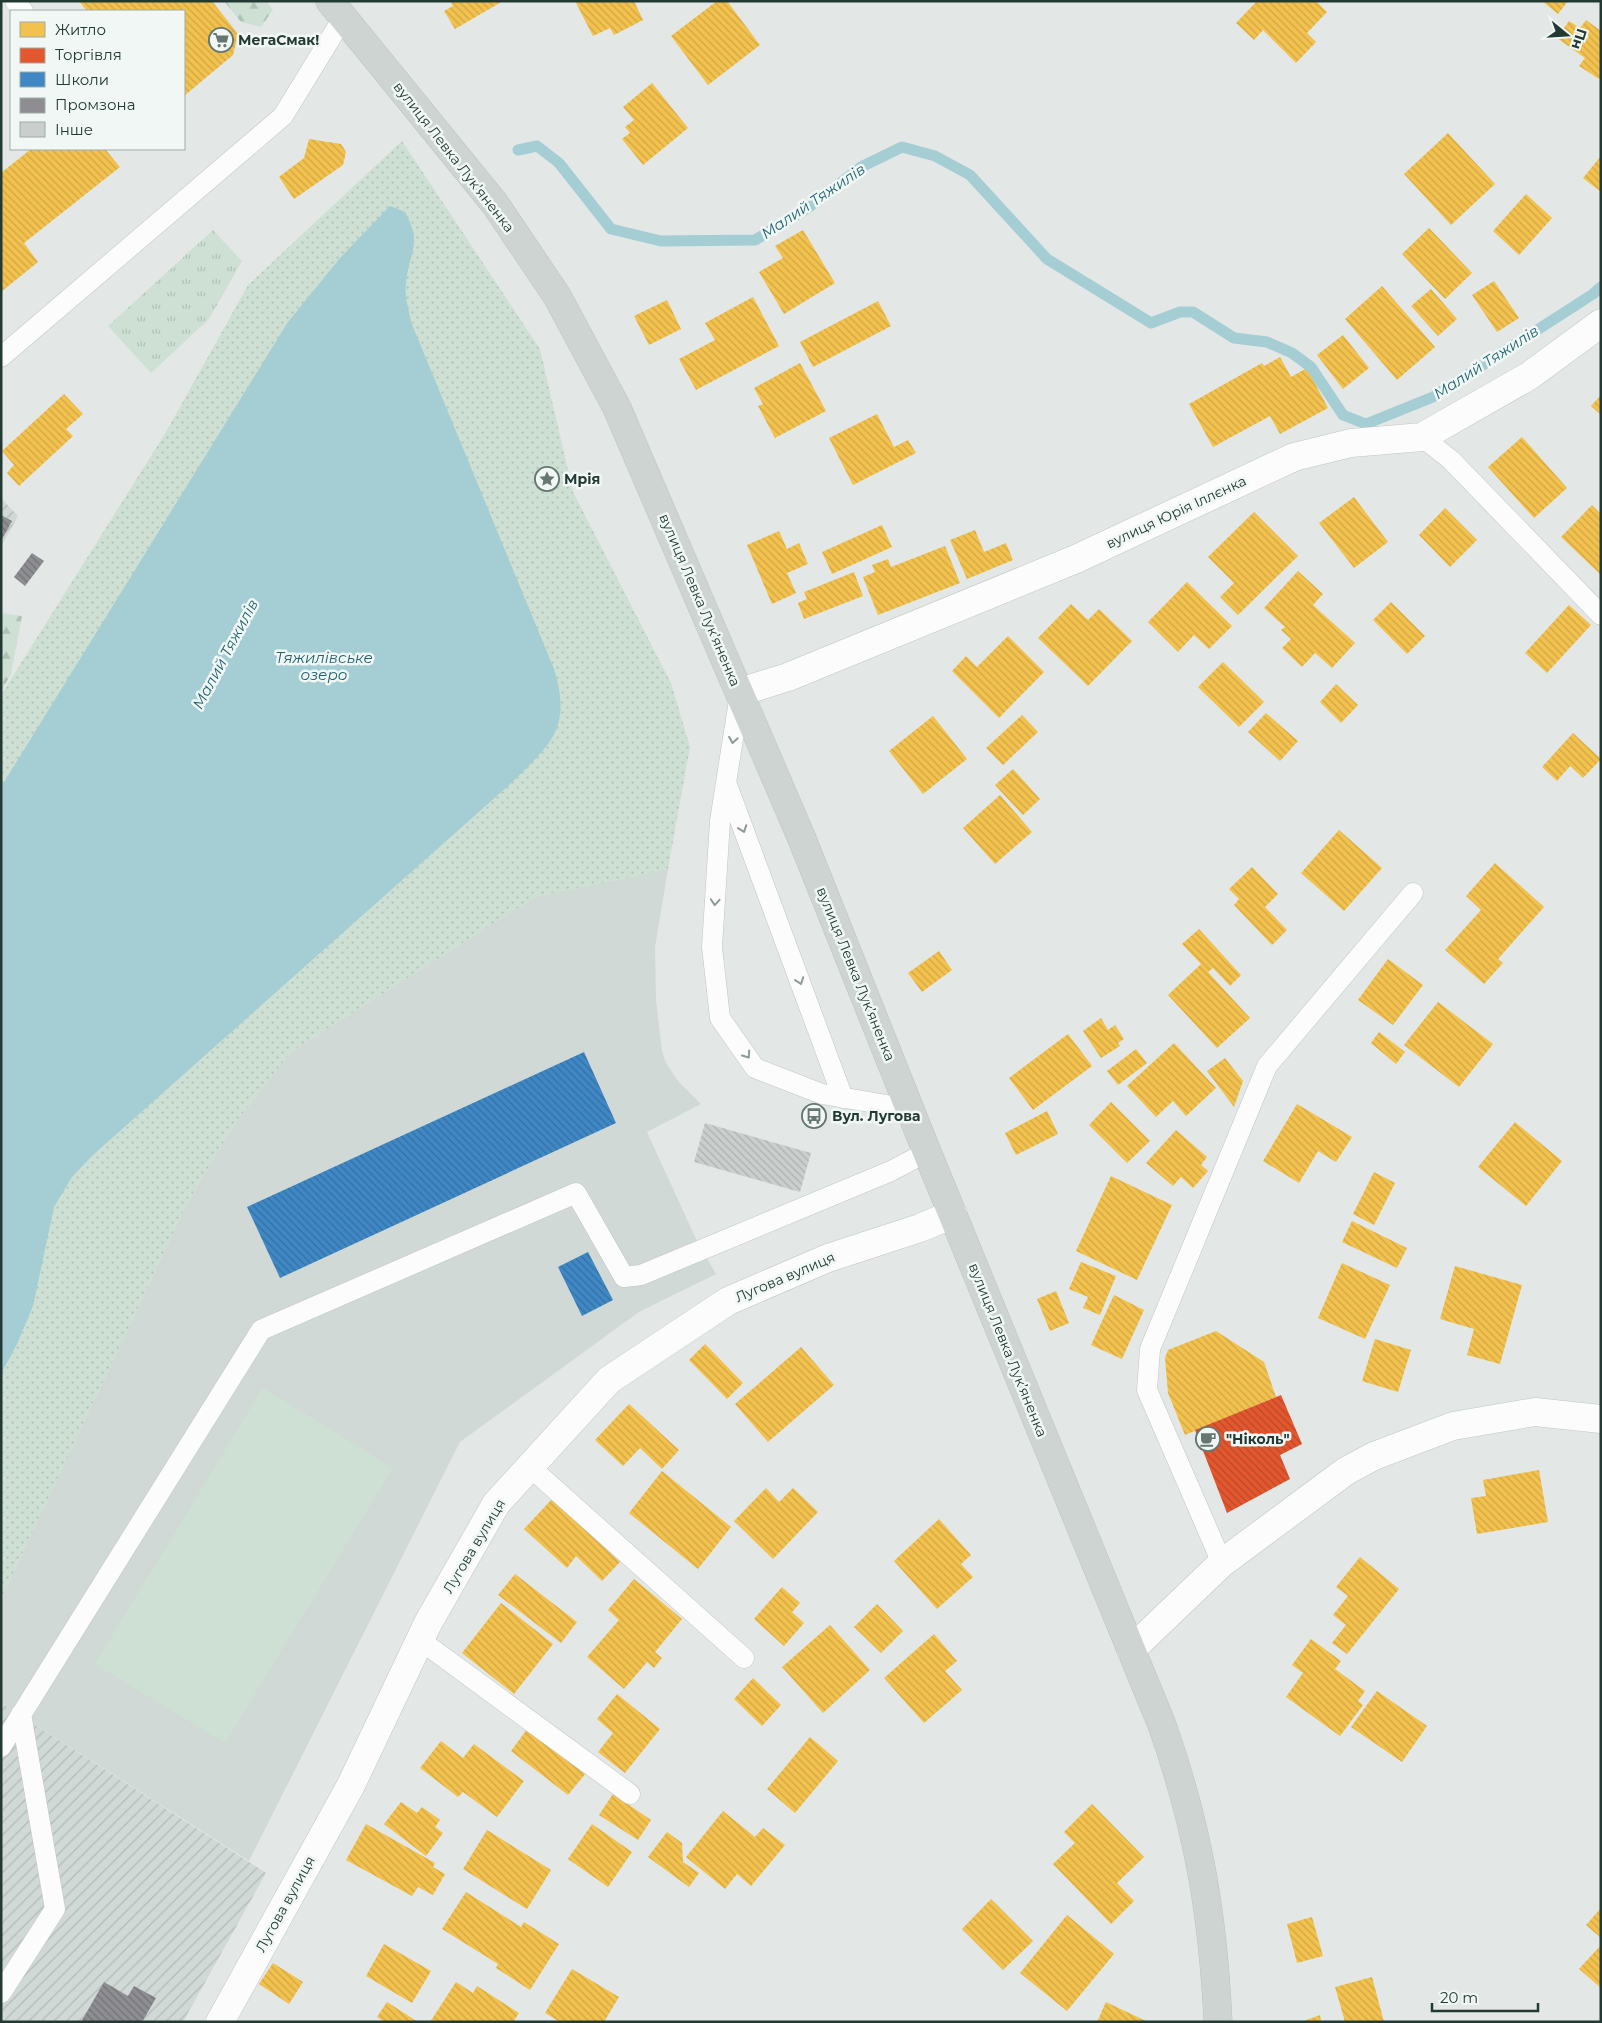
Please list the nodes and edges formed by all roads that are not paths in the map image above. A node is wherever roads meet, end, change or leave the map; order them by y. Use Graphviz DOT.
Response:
graph roads {
  1 [pos="336,10"];
  2 [pos="1601,323"];
  3 [pos="1,357"];
  4 [pos="1422,438"];
  5 [pos="1601,615"];
  6 [pos="740,692"];
  7 [pos="726,783"];
  8 [pos="1413,893"];
  9 [pos="843,1098"];
  10 [pos="910,1109"];
  11 [pos="927,1152"];
  12 [pos="953,1214"];
  13 [pos="1601,1419"];
  14 [pos="530,1467"];
  15 [pos="1222,1563"];
  16 [pos="420,1640"];
  17 [pos="1131,1650"];
  18 [pos="744,1658"];
  19 [pos="21,1714"];
  20 [pos="1,1746"];
  21 [pos="630,1794"];
  22 [pos="1,1993"];
  23 [pos="220,2022"];
  24 [pos="1218,2022"];
  1 -- 3 [label="lane"];
  1 -- 6 [label="main road, вулиця Левка Лукʼяненка"];
  2 -- 4 [label="street, вулиця Юрія Іллєнка"];
  4 -- 5 [label="lane"];
  4 -- 6 [label="street, вулиця Юрія Іллєнка"];
  6 -- 7 [label="lane, one-way"];
  6 -- 10 [label="main road, вулиця Левка Лукʼяненка"];
  7 -- 9 [label="lane, one-way"];
  7 -- 9 [label="lane, one-way"];
  8 -- 15 [label="lane"];
  9 -- 10 [label="lane"];
  10 -- 11 [label="main road, вулиця Левка Лукʼяненка"];
  11 -- 12 [label="main road, вулиця Левка Лукʼяненка"];
  11 -- 19 [label="lane"];
  12 -- 14 [label="street, Лугова вулиця"];
  12 -- 17 [label="main road, вулиця Левка Лукʼяненка"];
  13 -- 15 [label="street"];
  14 -- 16 [label="street, Лугова вулиця"];
  14 -- 18 [label="lane"];
  15 -- 17 [label="street"];
  16 -- 21 [label="lane"];
  16 -- 23 [label="street, Лугова вулиця"];
  17 -- 24 [label="main road, вулиця Левка Лукʼяненка"];
  19 -- 20 [label="lane"];
  19 -- 22 [label="lane"];
}
